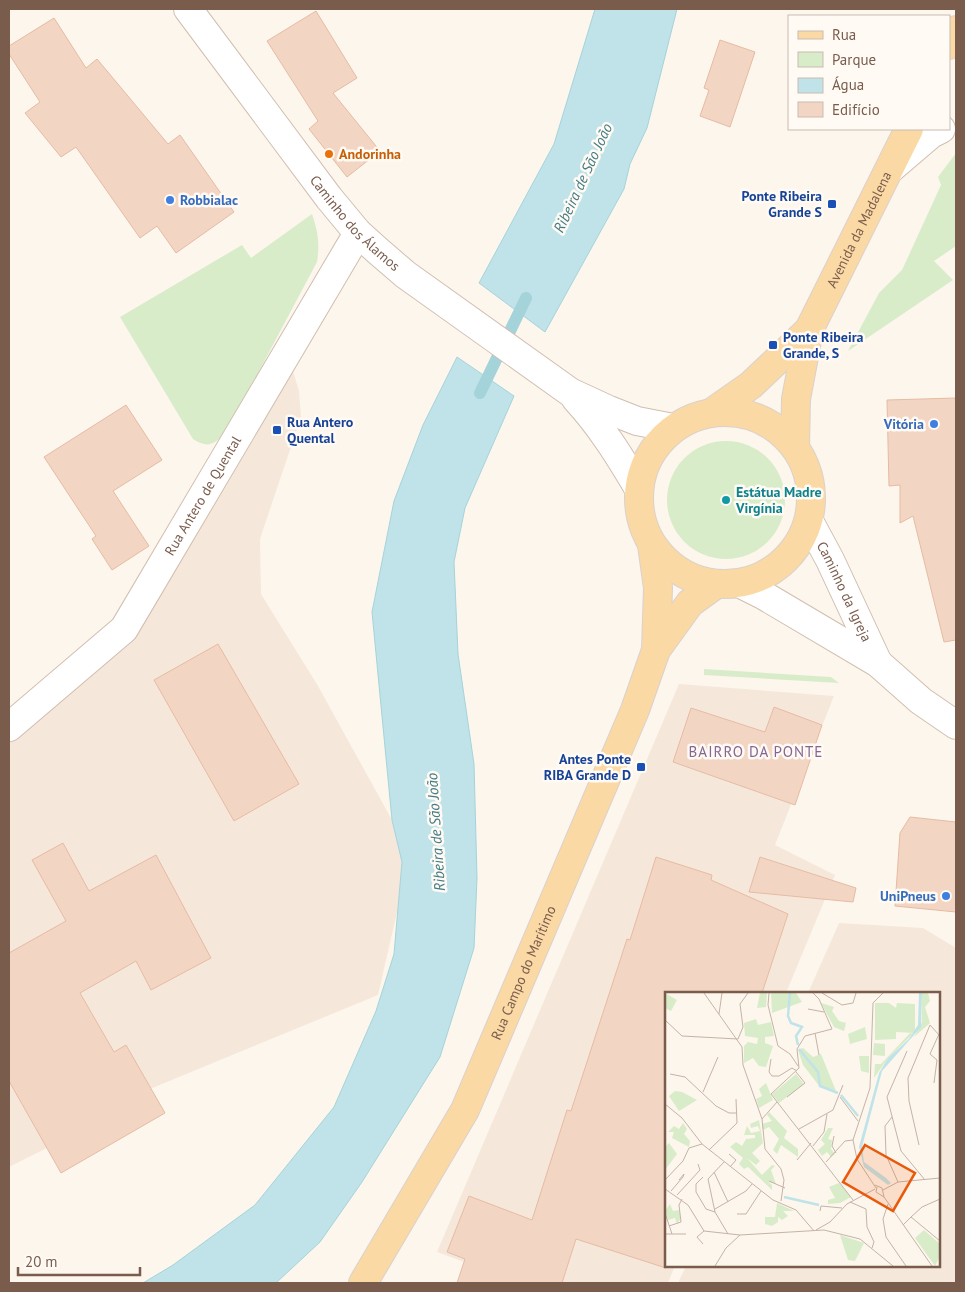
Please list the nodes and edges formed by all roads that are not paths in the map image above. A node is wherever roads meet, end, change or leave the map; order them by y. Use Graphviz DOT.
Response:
graph roads {
  1 [pos="188,9"];
  2 [pos="956,30"];
  3 [pos="950,43"];
  4 [pos="909,130"];
  5 [pos="939,130"];
  6 [pos="890,169"];
  7 [pos="358,233"];
  8 [pos="809,330"];
  9 [pos="570,392"];
  10 [pos="711,413"];
  11 [pos="673,428"];
  12 [pos="795,447"];
  13 [pos="639,489"];
  14 [pos="809,521"];
  15 [pos="652,545"];
  16 [pos="728,585"];
  17 [pos="656,650"];
  18 [pos="878,664"];
  19 [pos="956,725"];
  20 [pos="9,727"];
  21 [pos="363,1283"];
  1 -- 7 [label="street, Caminho dos Álamos"];
  2 -- 3 [label="main road"];
  4 -- 6 [label="main road, Avenida da Madalena"];
  5 -- 6 [label="street"];
  6 -- 8 [label="main road, Avenida da Madalena"];
  7 -- 9 [label="street, Caminho dos Álamos"];
  7 -- 20 [label="street, Rua Antero de Quental"];
  8 -- 10 [label="main road, Avenida da Madalena"];
  8 -- 12 [label="main road, Avenida da Madalena"];
  9 -- 11 [label="street, Caminho dos Álamos"];
  9 -- 13 [label="street, Caminho dos Álamos"];
  10 -- 11 [label="main road"];
  10 -- 12 [label="main road"];
  11 -- 13 [label="main road"];
  12 -- 14 [label="main road"];
  13 -- 15 [label="main road"];
  14 -- 16 [label="main road"];
  14 -- 18 [label="street, Caminho da Igreja"];
  15 -- 16 [label="main road"];
  15 -- 17 [label="main road, Rua Campo do Marítimo"];
  16 -- 17 [label="main road, Rua Campo do Marítimo"];
  16 -- 18 [label="street, Caminho da Igreja"];
  17 -- 21 [label="main road, Rua Campo do Marítimo"];
  18 -- 19 [label="street, Caminho da Igreja"];
}
